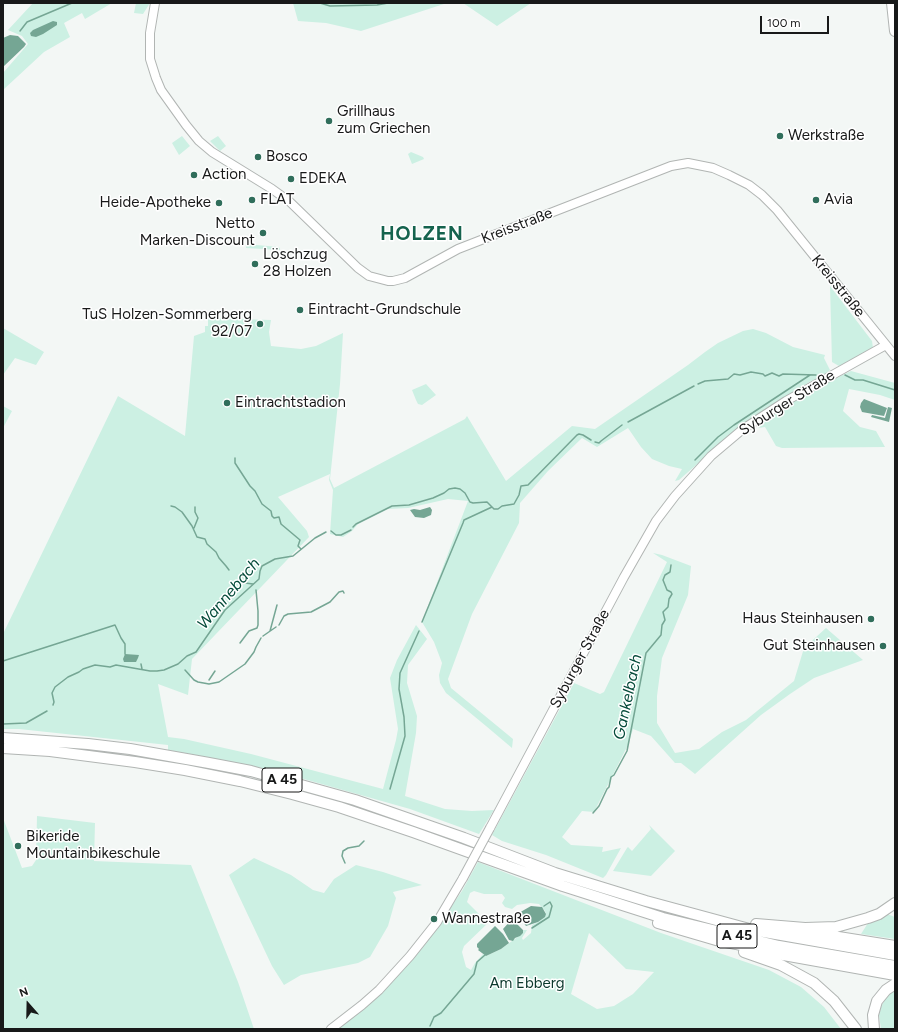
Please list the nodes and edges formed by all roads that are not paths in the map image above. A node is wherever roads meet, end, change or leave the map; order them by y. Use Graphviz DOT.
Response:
graph roads {
  1 [pos="155,3"];
  2 [pos="892,3"];
  3 [pos="895,31"];
  4 [pos="886,345"];
  5 [pos="895,356"];
  6 [pos="3,738"];
  7 [pos="50,746"];
  8 [pos="3,748"];
  9 [pos="504,853"];
  10 [pos="895,904"];
  11 [pos="630,908"];
  12 [pos="756,924"];
  13 [pos="716,940"];
  14 [pos="895,946"];
  15 [pos="895,955"];
  16 [pos="895,966"];
  17 [pos="895,975"];
  18 [pos="895,984"];
  19 [pos="331,1029"];
  20 [pos="856,1029"];
  21 [pos="874,1029"];
  1 -- 4 [label="main road, Kreisstraße"];
  2 -- 3 [label="highway"];
  4 -- 5 [label="main road, Kreisstraße"];
  4 -- 19 [label="main road, Syburger Straße, bridge"];
  6 -- 7 [label="highway, A 45"];
  7 -- 8 [label="highway, A 45"];
  7 -- 9 [label="highway, A 45"];
  7 -- 11 [label="highway, A 45"];
  9 -- 12 [label="highway"];
  9 -- 15 [label="highway, A 45"];
  10 -- 12 [label="highway"];
  11 -- 13 [label="highway"];
  11 -- 16 [label="highway, A 45"];
  12 -- 14 [label="highway"];
  13 -- 17 [label="highway"];
  13 -- 20 [label="highway"];
  18 -- 21 [label="highway"];
}
